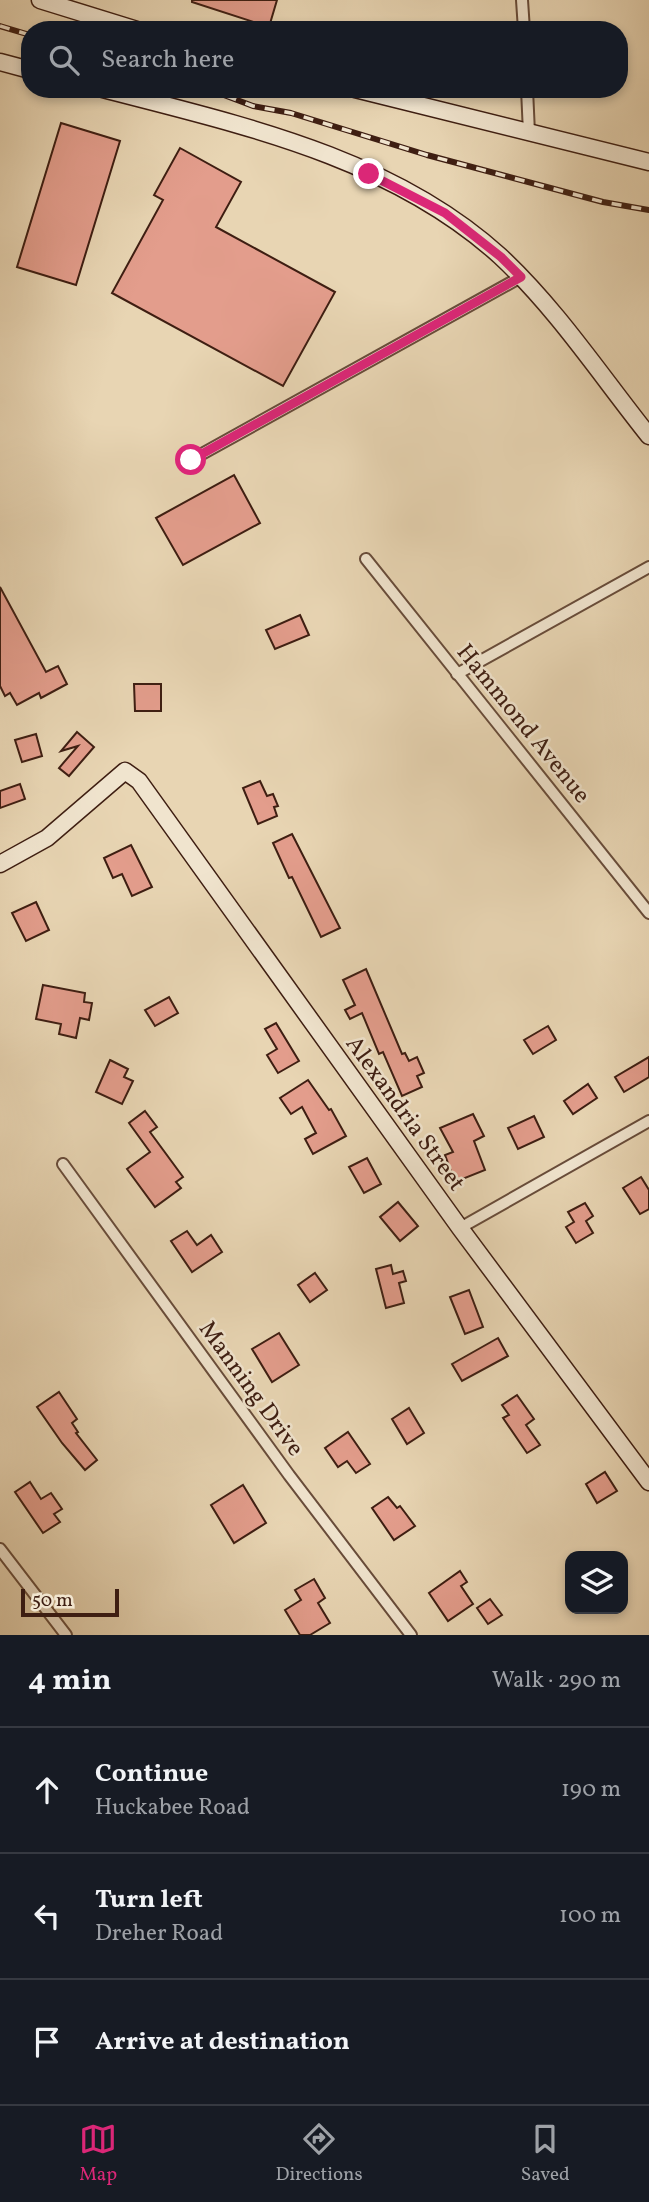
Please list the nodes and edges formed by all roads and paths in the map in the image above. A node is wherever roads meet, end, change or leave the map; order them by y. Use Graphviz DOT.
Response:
graph roads {
  1 [pos="40,0"];
  2 [pos="522,0"];
  3 [pos="108,21"];
  4 [pos="523,21"];
  5 [pos="0,62"];
  6 [pos="21,68"];
  7 [pos="137,98"];
  8 [pos="391,98"];
  9 [pos="527,98"];
  10 [pos="529,133"];
  11 [pos="649,162"];
  12 [pos="521,277"];
  13 [pos="649,436"];
  14 [pos="191,460"];
  15 [pos="366,559"];
  16 [pos="649,567"];
  17 [pos="457,674"];
  18 [pos="0,864"];
  19 [pos="649,913"];
  20 [pos="649,1121"];
  21 [pos="63,1164"];
  22 [pos="460,1228"];
  23 [pos="649,1482"];
  24 [pos="0,1549"];
  25 [pos="66,1635"];
  26 [pos="411,1635"];
  1 -- 3 [label="street"];
  2 -- 4 [label="street"];
  5 -- 6 [label="street"];
  7 -- 12 [label="street"];
  8 -- 10 [label="street"];
  9 -- 10 [label="street"];
  10 -- 11 [label="street"];
  12 -- 13 [label="street"];
  12 -- 14 [label="street"];
  15 -- 17 [label="street, Hammond Avenue"];
  16 -- 17 [label="street"];
  17 -- 19 [label="street, Hammond Avenue"];
  18 -- 22 [label="street, Alexandria Street"];
  20 -- 22 [label="street"];
  21 -- 26 [label="street, Manning Drive"];
  22 -- 23 [label="street, Alexandria Street"];
  24 -- 25 [label="street"];
}
